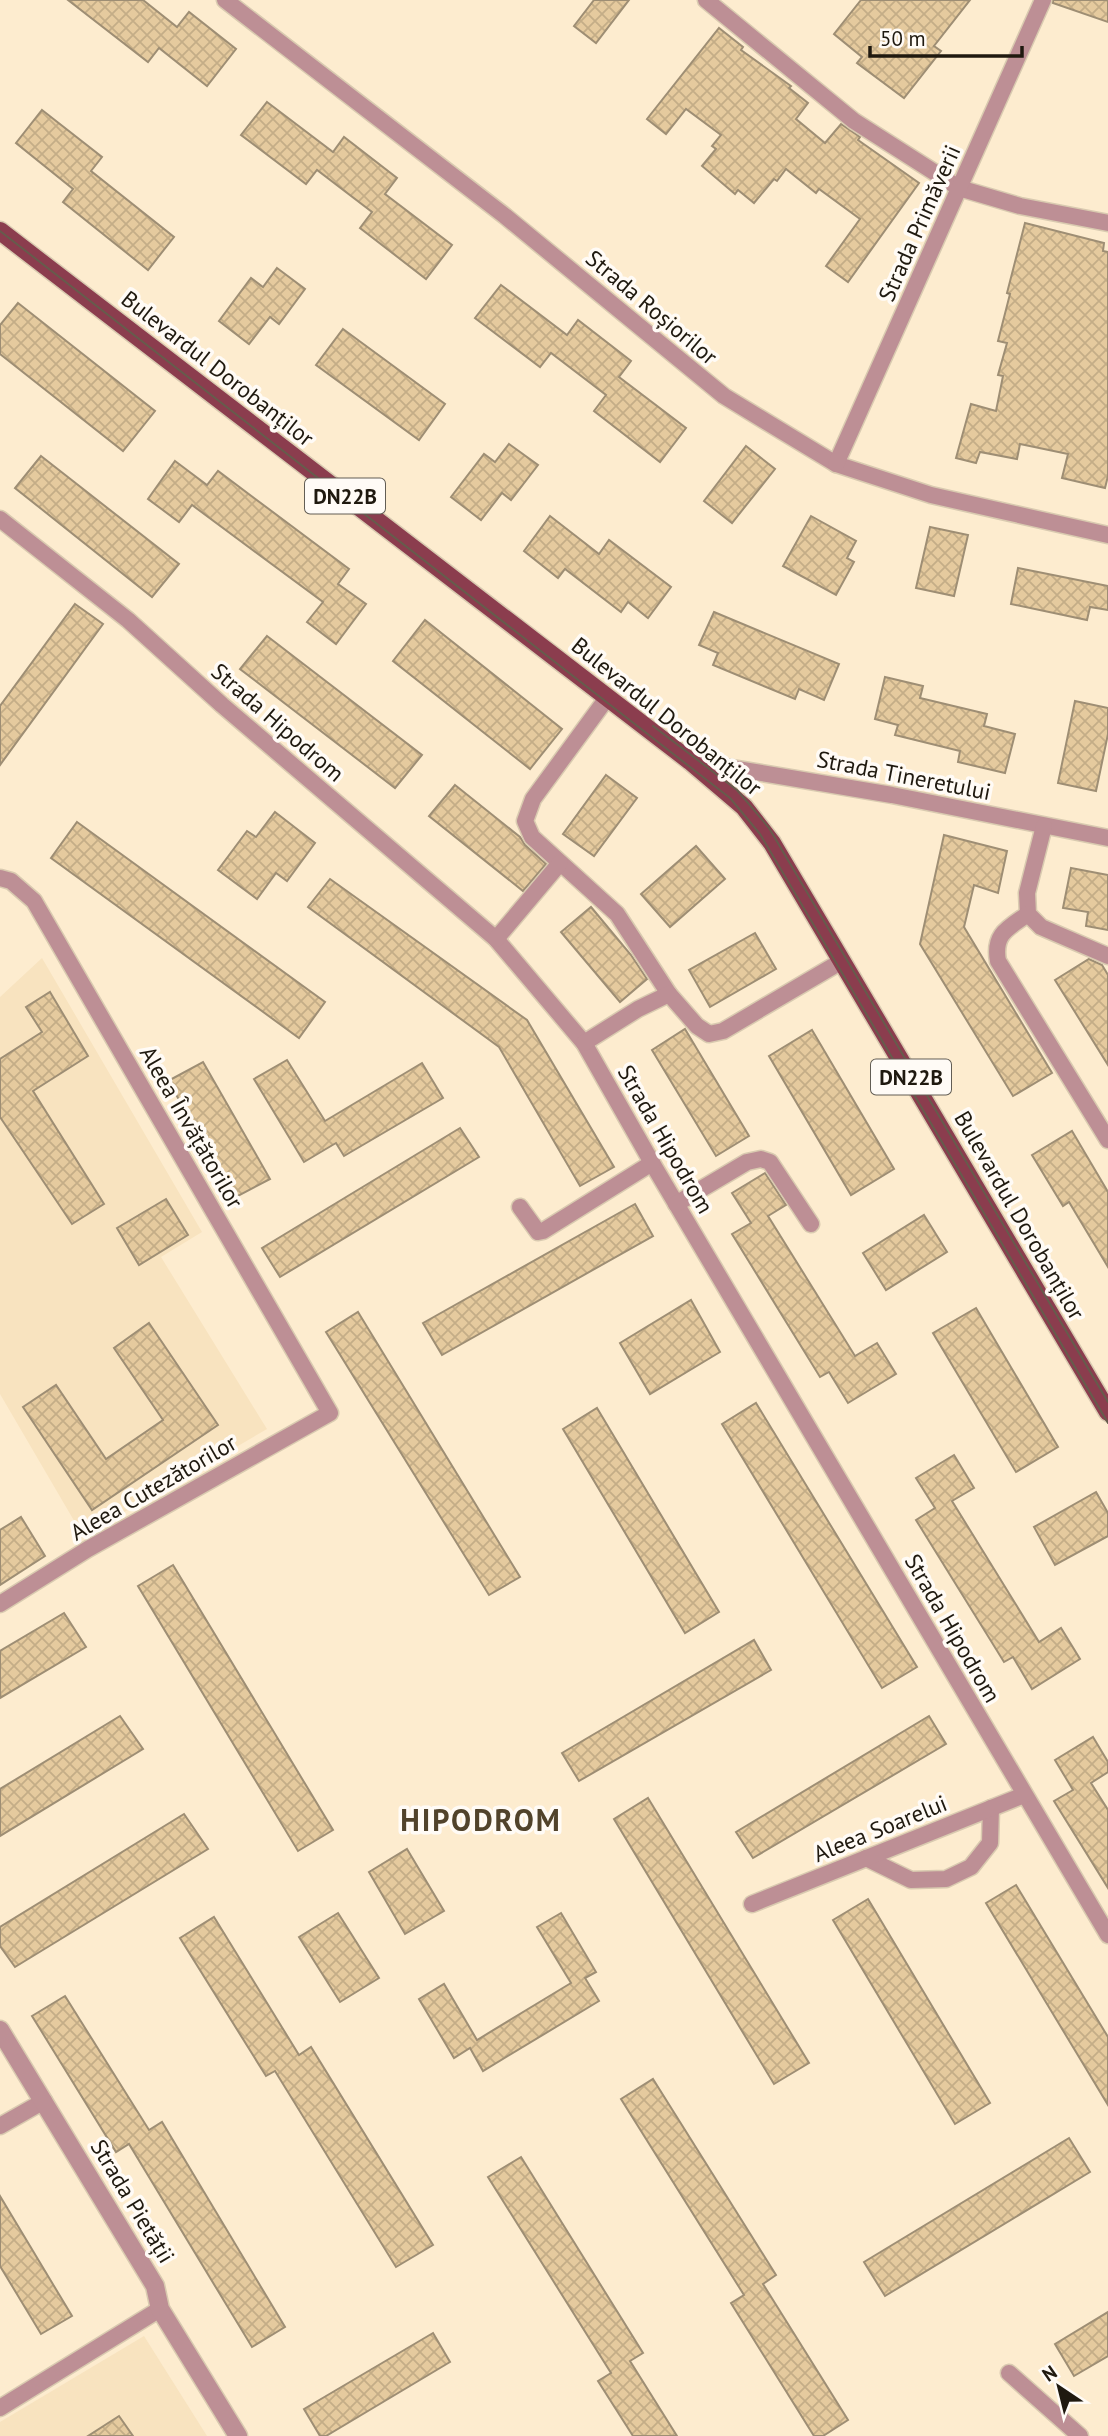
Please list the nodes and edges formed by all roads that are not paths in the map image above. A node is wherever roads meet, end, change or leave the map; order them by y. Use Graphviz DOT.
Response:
graph roads {
  1 [pos="225,0"];
  2 [pos="706,0"];
  3 [pos="1043,0"];
  4 [pos="959,188"];
  5 [pos="1108,223"];
  6 [pos="0,231"];
  7 [pos="836,464"];
  8 [pos="0,519"];
  9 [pos="1108,535"];
  10 [pos="607,698"];
  11 [pos="690,761"];
  12 [pos="1044,826"];
  13 [pos="1108,838"];
  14 [pos="560,863"];
  15 [pos="0,878"];
  16 [pos="1028,914"];
  17 [pos="496,939"];
  18 [pos="1108,956"];
  19 [pos="842,961"];
  20 [pos="669,994"];
  21 [pos="584,1043"];
  22 [pos="1108,1140"];
  23 [pos="652,1163"];
  24 [pos="676,1204"];
  25 [pos="520,1207"];
  26 [pos="811,1224"];
  27 [pos="1108,1412"];
  28 [pos="330,1413"];
  29 [pos="0,1604"];
  30 [pos="1024,1794"];
  31 [pos="991,1808"];
  32 [pos="866,1858"];
  33 [pos="752,1904"];
  34 [pos="1108,1936"];
  35 [pos="0,2030"];
  36 [pos="44,2101"];
  37 [pos="0,2126"];
  38 [pos="160,2309"];
  39 [pos="1009,2373"];
  40 [pos="0,2408"];
  41 [pos="238,2436"];
  42 [pos="1080,2436"];
  1 -- 7 [label="street, Strada Roșiorilor"];
  2 -- 4 [label="street"];
  3 -- 4 [label="street, Strada Primăverii"];
  4 -- 5 [label="street"];
  4 -- 7 [label="street, Strada Primăverii"];
  6 -- 10 [label="main road, Bulevardul Dorobanților / DN22B"];
  7 -- 9 [label="street, Strada Roșiorilor"];
  8 -- 17 [label="street, Strada Hipodrom"];
  10 -- 11 [label="main road, Bulevardul Dorobanților / DN22B"];
  10 -- 14 [label="street"];
  11 -- 12 [label="street, Strada Tineretului"];
  11 -- 19 [label="main road, Bulevardul Dorobanților / DN22B"];
  12 -- 13 [label="street, Strada Tineretului"];
  12 -- 16 [label="street"];
  14 -- 17 [label="street"];
  14 -- 20 [label="street"];
  15 -- 28 [label="street, Aleea Învățătorilor"];
  16 -- 18 [label="street"];
  16 -- 22 [label="street"];
  17 -- 21 [label="street, Strada Hipodrom"];
  19 -- 20 [label="street"];
  19 -- 27 [label="main road, Bulevardul Dorobanților / DN22B"];
  20 -- 21 [label="street"];
  21 -- 23 [label="street, Strada Hipodrom"];
  23 -- 24 [label="street, Strada Hipodrom"];
  23 -- 25 [label="street"];
  24 -- 26 [label="street"];
  24 -- 30 [label="street, Strada Hipodrom"];
  28 -- 29 [label="street, Aleea Cutezătorilor"];
  30 -- 31 [label="street, Aleea Soarelui"];
  30 -- 34 [label="street, Strada Hipodrom"];
  31 -- 32 [label="street, Aleea Soarelui"];
  31 -- 32 [label="street"];
  32 -- 33 [label="street, Aleea Soarelui"];
  35 -- 36 [label="street, Strada Pietății"];
  36 -- 37 [label="street"];
  36 -- 38 [label="street, Strada Pietății"];
  38 -- 40 [label="street"];
  38 -- 41 [label="street, Strada Pietății"];
  39 -- 42 [label="street"];
}
